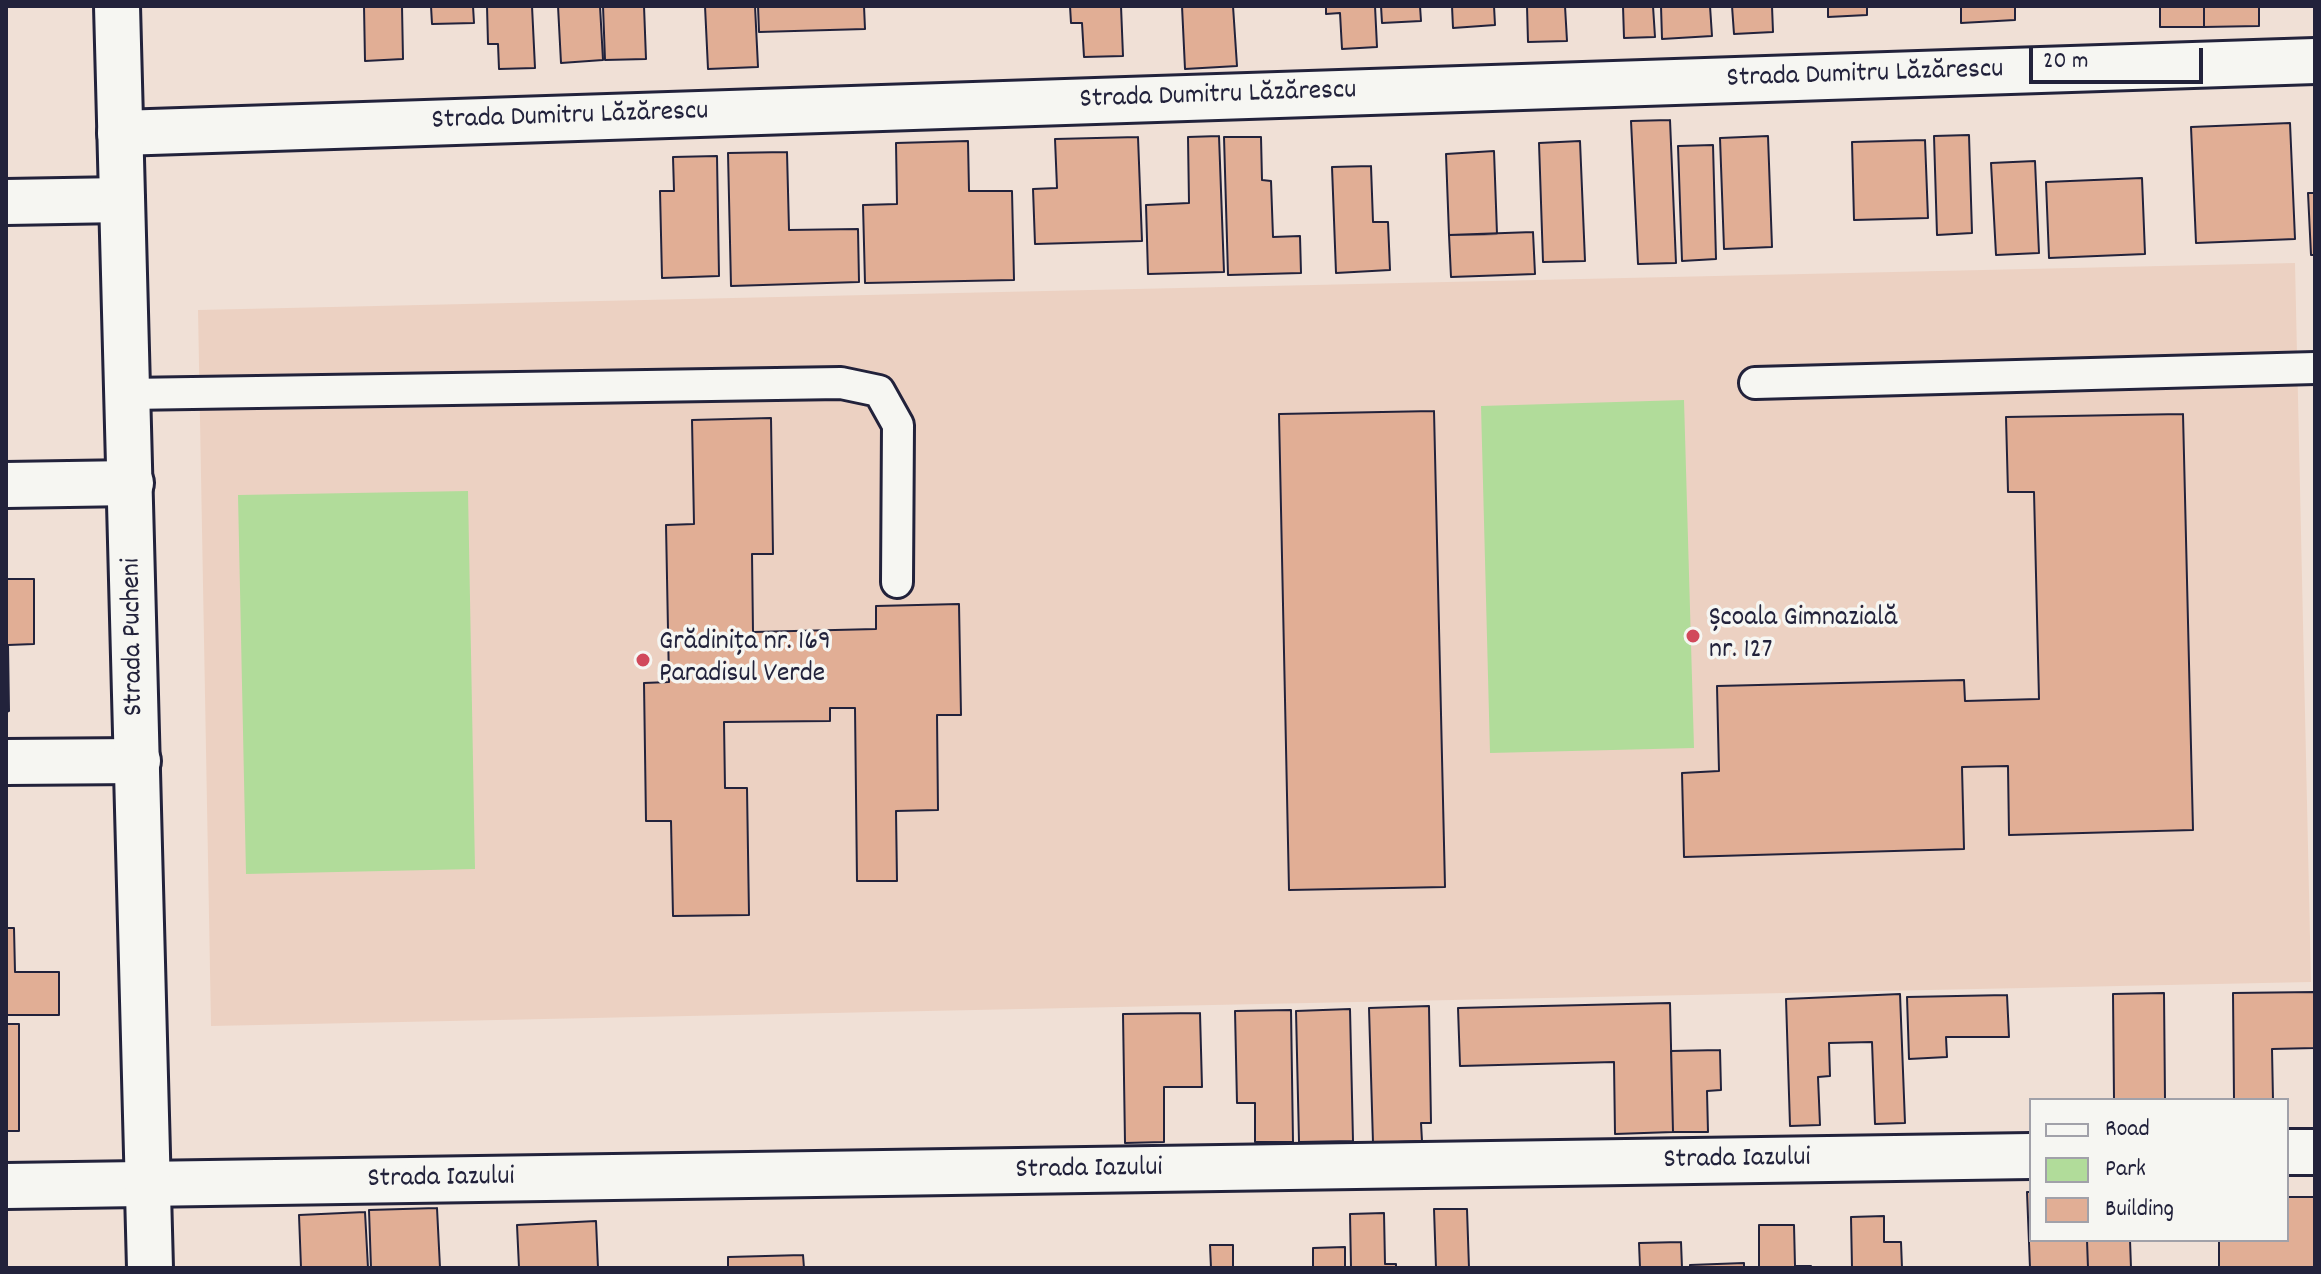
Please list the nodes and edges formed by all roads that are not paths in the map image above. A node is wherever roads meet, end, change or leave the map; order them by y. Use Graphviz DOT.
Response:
graph roads {
  1 [pos="117,6"];
  2 [pos="2315,61"];
  3 [pos="120,133"];
  4 [pos="122,200"];
  5 [pos="6,202"];
  6 [pos="2315,368"];
  7 [pos="1755,383"];
  8 [pos="128,394"];
  9 [pos="131,483"];
  10 [pos="6,485"];
  11 [pos="897,582"];
  12 [pos="138,761"];
  13 [pos="6,762"];
  14 [pos="2289,1152"];
  15 [pos="2315,1152"];
  16 [pos="2029,1156"];
  17 [pos="147,1184"];
  18 [pos="6,1186"];
  19 [pos="150,1268"];
  1 -- 3 [label="street, Strada Pucheni"];
  2 -- 3 [label="street, Strada Dumitru Lăzărescu"];
  3 -- 4 [label="street, Strada Pucheni"];
  4 -- 5 [label="street"];
  4 -- 8 [label="street, Strada Pucheni"];
  6 -- 7 [label="lane"];
  8 -- 9 [label="street, Strada Pucheni"];
  8 -- 11 [label="lane"];
  9 -- 10 [label="street"];
  9 -- 12 [label="street, Strada Pucheni"];
  12 -- 13 [label="street"];
  12 -- 17 [label="street, Strada Pucheni"];
  14 -- 15 [label="street"];
  16 -- 17 [label="street, Strada Iazului"];
  17 -- 18 [label="street, Strada Iazului"];
  17 -- 19 [label="street, Strada Pucheni"];
}
